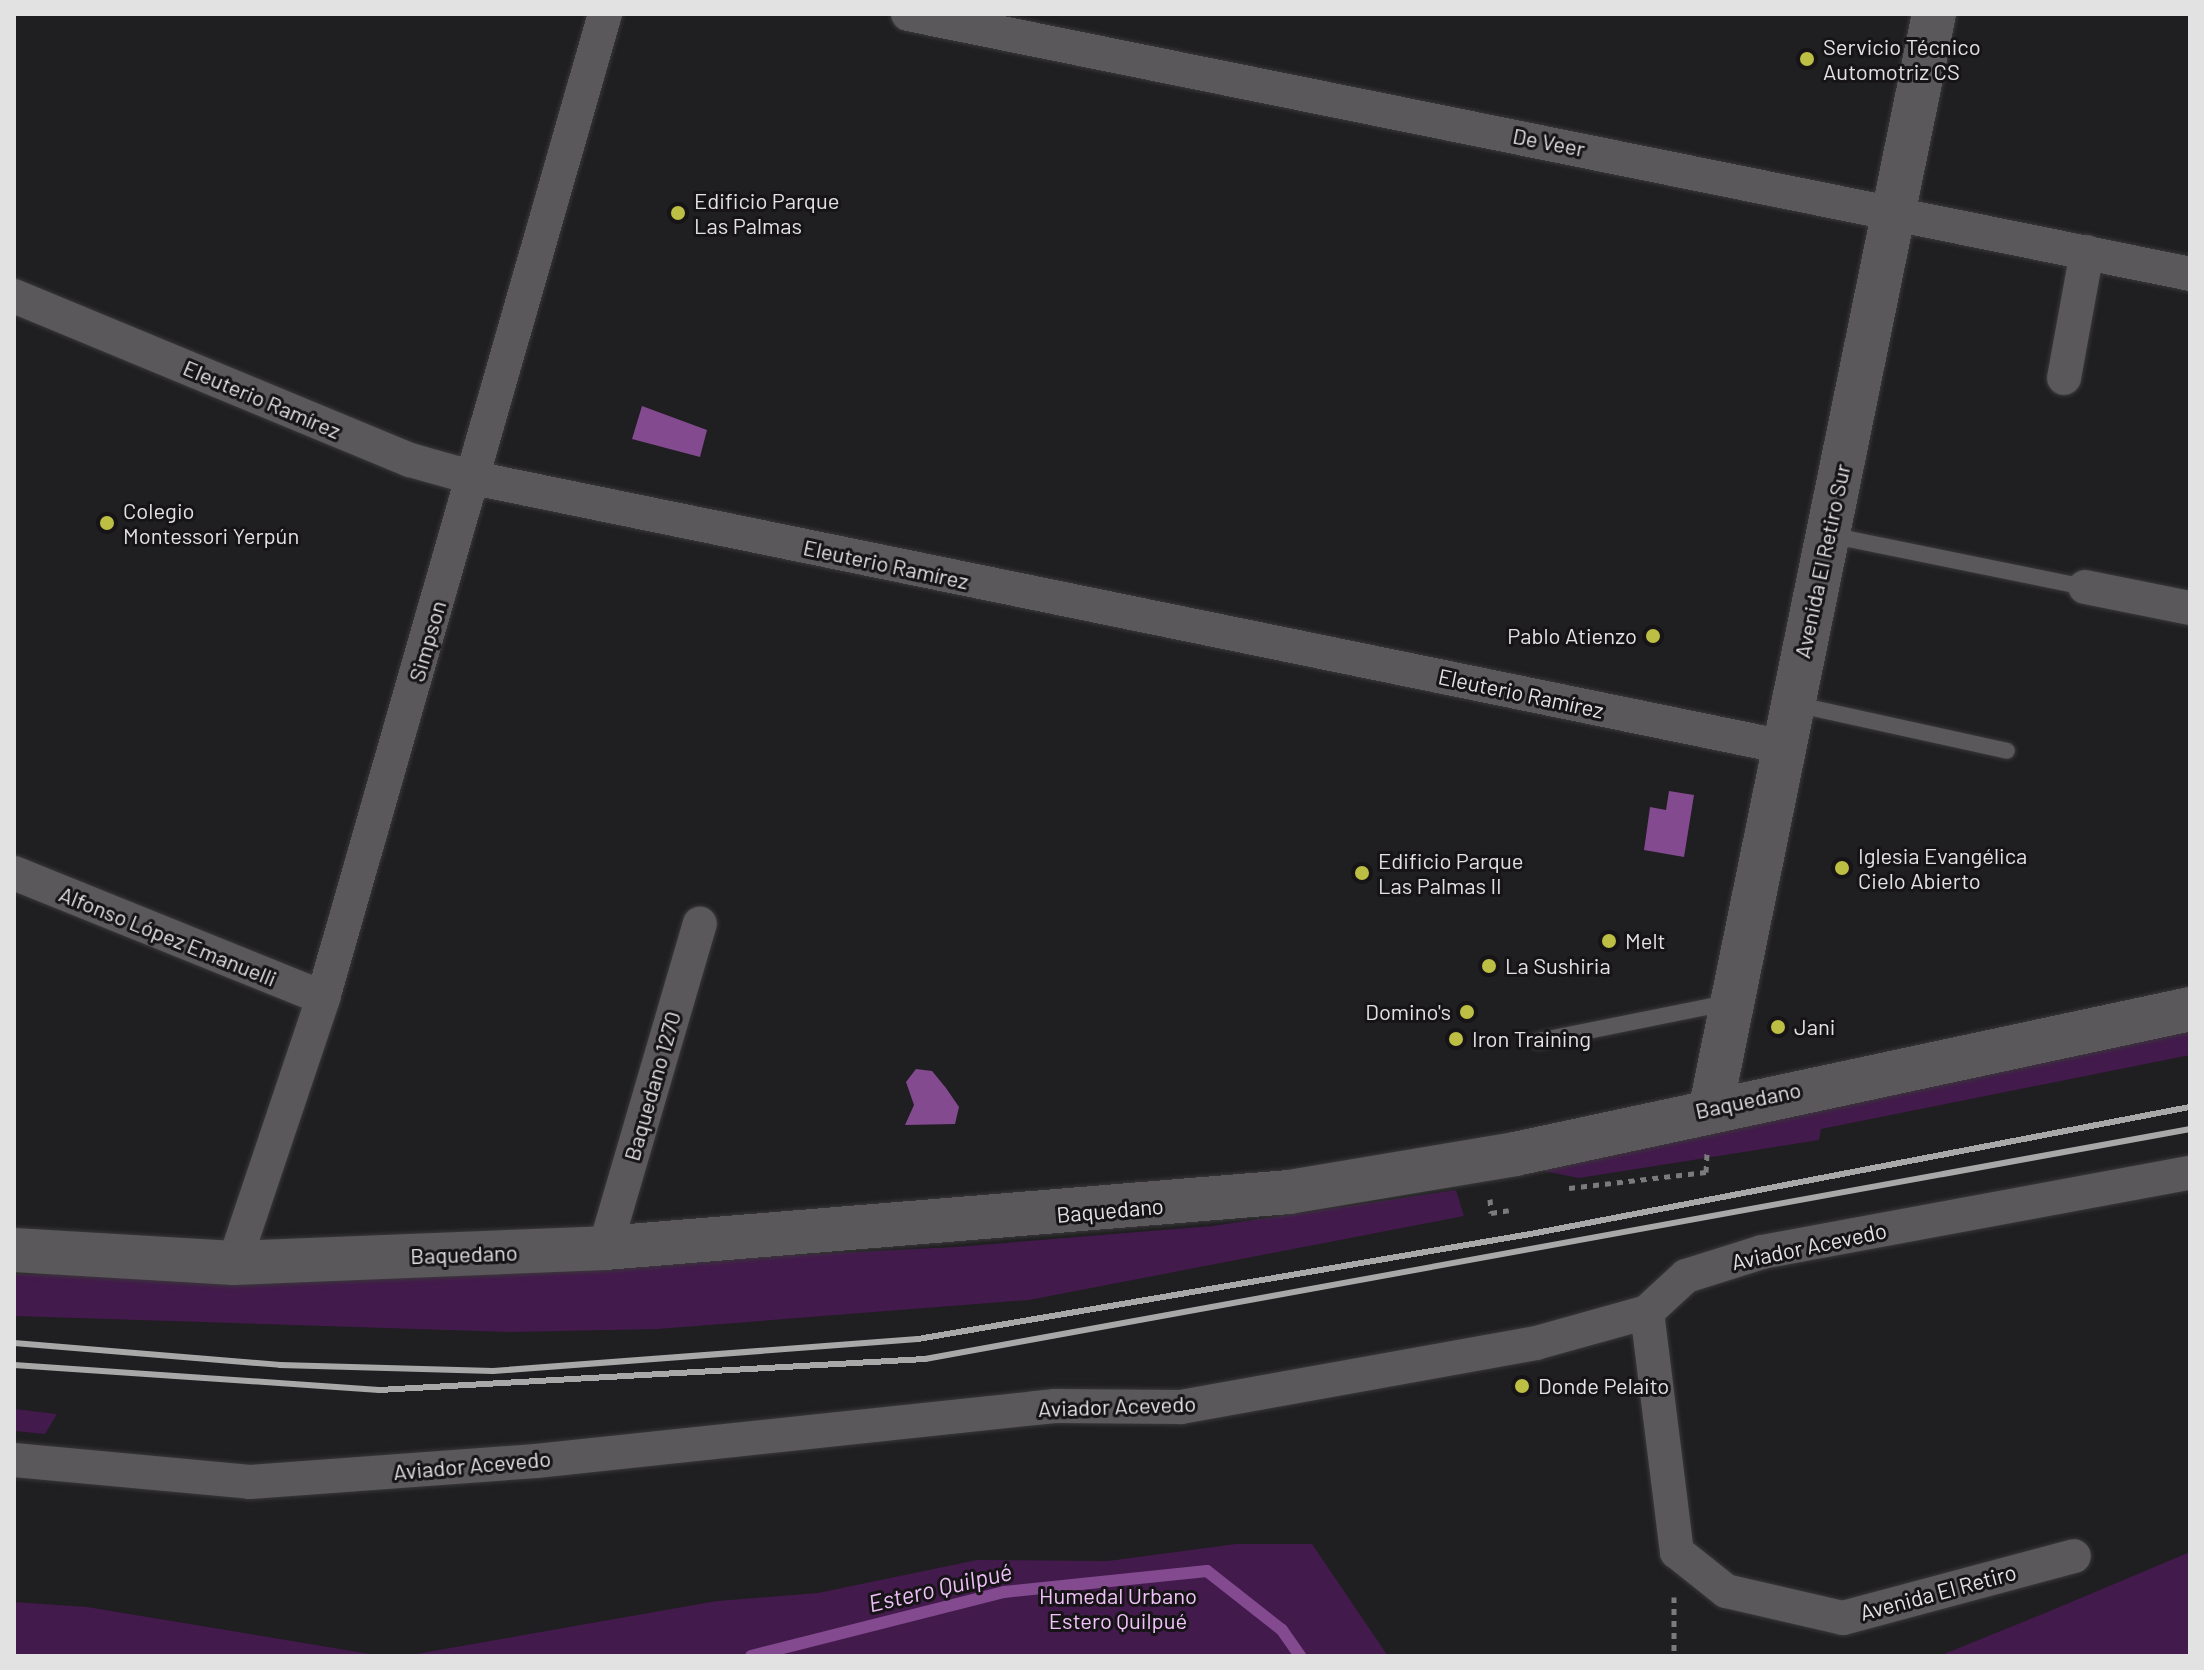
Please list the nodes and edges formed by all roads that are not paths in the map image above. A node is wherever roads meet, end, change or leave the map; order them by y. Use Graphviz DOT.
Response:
graph roads {
  1 [pos="605,14"];
  2 [pos="908,14"];
  3 [pos="1934,14"];
  4 [pos="1894,211"];
  5 [pos="2087,252"];
  6 [pos="2190,274"];
  7 [pos="14,296"];
  8 [pos="2064,378"];
  9 [pos="474,478"];
  10 [pos="1828,535"];
  11 [pos="2085,587"];
  12 [pos="2190,608"];
  13 [pos="1793,704"];
  14 [pos="1784,747"];
  15 [pos="2007,751"];
  16 [pos="14,873"];
  17 [pos="700,924"];
  18 [pos="323,998"];
  19 [pos="1732,1001"];
  20 [pos="2190,1009"];
  21 [pos="1538,1041"];
  22 [pos="1711,1107"];
  23 [pos="2190,1173"];
  24 [pos="605,1248"];
  25 [pos="14,1250"];
  26 [pos="234,1263"];
  27 [pos="1647,1312"];
  28 [pos="14,1460"];
  29 [pos="2074,1556"];
  1 -- 9 [label="street, Simpson"];
  2 -- 4 [label="street, De Veer"];
  3 -- 4 [label="street, Avenida El Retiro Sur"];
  4 -- 5 [label="street, De Veer"];
  4 -- 10 [label="street, Avenida El Retiro Sur"];
  5 -- 6 [label="street, De Veer"];
  5 -- 8 [label="street"];
  7 -- 9 [label="street, Eleuterio Ramírez"];
  9 -- 14 [label="street, Eleuterio Ramírez"];
  9 -- 18 [label="street, Simpson"];
  10 -- 11 [label="lane"];
  10 -- 13 [label="street, Avenida El Retiro Sur"];
  11 -- 12 [label="street"];
  13 -- 14 [label="street, Avenida El Retiro Sur"];
  13 -- 15 [label="lane"];
  14 -- 19 [label="street, Avenida El Retiro Sur"];
  16 -- 18 [label="street, Alfonso López Emanuelli"];
  17 -- 24 [label="street, Baquedano 1270"];
  18 -- 26 [label="street, Simpson"];
  19 -- 21 [label="lane"];
  19 -- 22 [label="street, Avenida El Retiro Sur"];
  20 -- 22 [label="street, Baquedano"];
  22 -- 24 [label="street, Baquedano"];
  23 -- 27 [label="street, Aviador Acevedo"];
  24 -- 26 [label="street, Baquedano"];
  25 -- 26 [label="street, Baquedano"];
  27 -- 28 [label="street, Aviador Acevedo"];
  27 -- 29 [label="street, Avenida El Retiro"];
}
